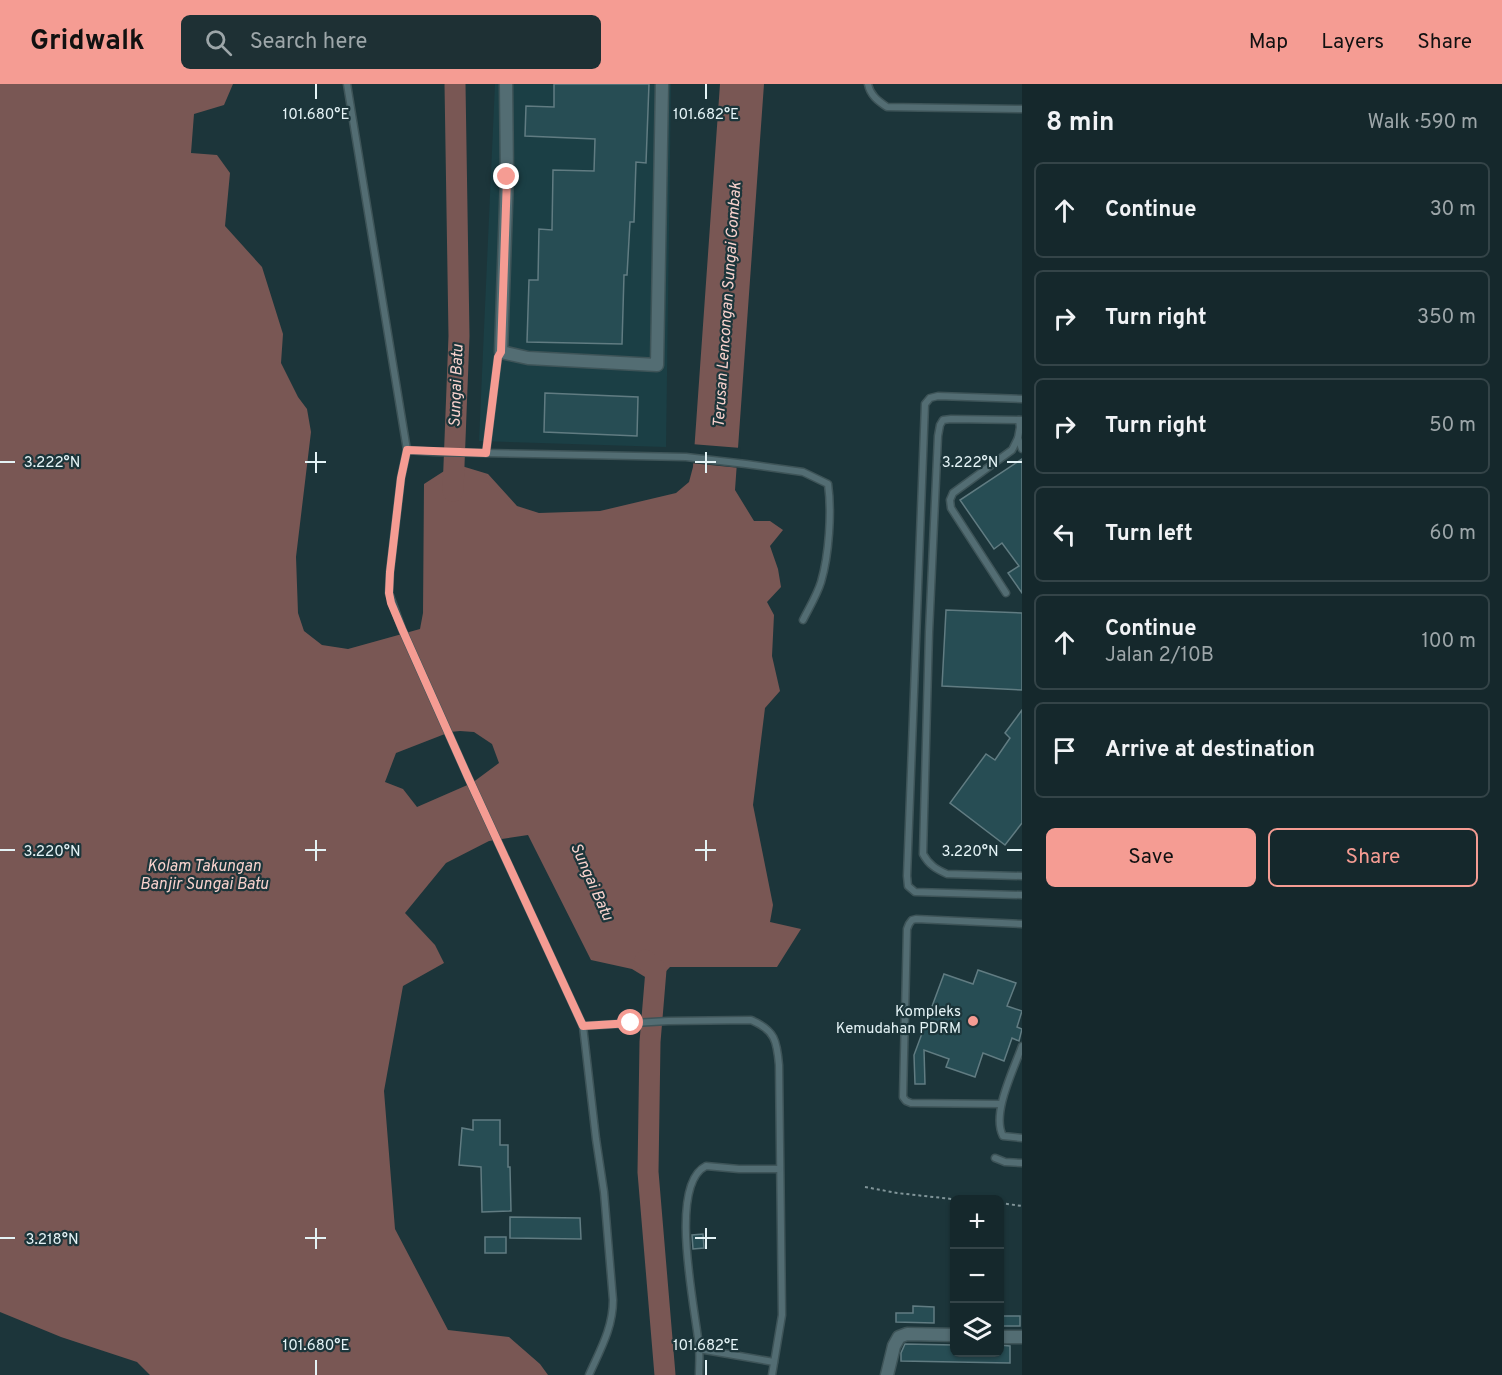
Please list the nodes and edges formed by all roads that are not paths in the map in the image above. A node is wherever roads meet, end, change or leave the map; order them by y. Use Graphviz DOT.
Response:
graph roads {
  1 [pos="347,84"];
  2 [pos="506,84"];
  3 [pos="662,84"];
  4 [pos="868,84"];
  5 [pos="1022,109"];
  6 [pos="501,352"];
  7 [pos="1022,399"];
  8 [pos="1021,420"];
  9 [pos="1018,438"];
  10 [pos="1022,449"];
  11 [pos="407,450"];
  12 [pos="486,453"];
  13 [pos="1006,593"];
  14 [pos="803,620"];
  15 [pos="1022,876"];
  16 [pos="1022,895"];
  17 [pos="1022,924"];
  18 [pos="583,1026"];
  19 [pos="1022,1046"];
  20 [pos="1020,1057"];
  21 [pos="1000,1104"];
  22 [pos="1022,1138"];
  23 [pos="994,1158"];
  24 [pos="1022,1163"];
  25 [pos="779,1169"];
  26 [pos="950,1335"];
  27 [pos="1004,1336"];
  28 [pos="1022,1337"];
  29 [pos="699,1349"];
  30 [pos="774,1362"];
  31 [pos="590,1373"];
  32 [pos="699,1375"];
  33 [pos="772,1375"];
  34 [pos="887,1375"];
  1 -- 11 [label="lane"];
  2 -- 6 [label="street"];
  3 -- 6 [label="street"];
  4 -- 5 [label="lane"];
  6 -- 12 [label="lane"];
  7 -- 16 [label="lane"];
  8 -- 9 [label="lane"];
  8 -- 15 [label="lane"];
  9 -- 10 [label="lane"];
  9 -- 13 [label="lane"];
  11 -- 12 [label="lane"];
  11 -- 18 [label="lane"];
  12 -- 14 [label="lane"];
  17 -- 21 [label="lane"];
  18 -- 25 [label="lane"];
  18 -- 31 [label="lane"];
  19 -- 20 [label="lane"];
  20 -- 21 [label="lane"];
  21 -- 22 [label="lane"];
  23 -- 24 [label="lane"];
  25 -- 29 [label="lane"];
  25 -- 30 [label="lane"];
  26 -- 34 [label="street"];
  27 -- 28 [label="street"];
  29 -- 30 [label="lane"];
  29 -- 32 [label="lane"];
  30 -- 33 [label="lane"];
}
